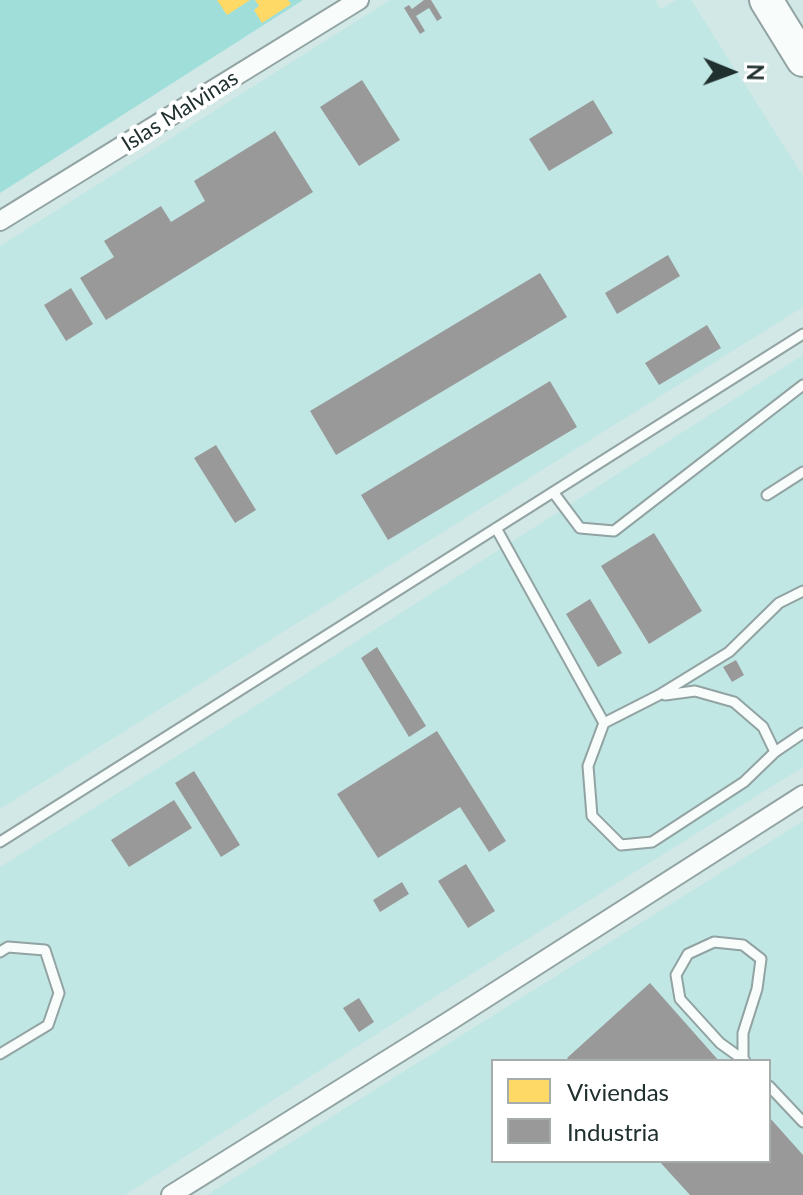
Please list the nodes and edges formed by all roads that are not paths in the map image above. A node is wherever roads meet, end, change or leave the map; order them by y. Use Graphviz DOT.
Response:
graph roads {
  1 [pos="359,0"];
  2 [pos="766,0"];
  3 [pos="803,60"];
  4 [pos="0,221"];
  5 [pos="803,334"];
  6 [pos="803,385"];
  7 [pos="803,472"];
  8 [pos="553,492"];
  9 [pos="767,495"];
  10 [pos="496,528"];
  11 [pos="803,591"];
  12 [pos="659,695"];
  13 [pos="604,723"];
  14 [pos="803,733"];
  15 [pos="775,752"];
  16 [pos="803,795"];
  17 [pos="0,842"];
  18 [pos="0,952"];
  19 [pos="0,1054"];
  20 [pos="743,1059"];
  21 [pos="744,1059"];
  22 [pos="771,1088"];
  23 [pos="803,1122"];
  24 [pos="171,1195"];
  1 -- 4 [label="street, Islas Malvinas"];
  2 -- 3 [label="highway"];
  5 -- 8 [label="lane"];
  6 -- 8 [label="lane"];
  7 -- 9 [label="lane"];
  8 -- 10 [label="lane"];
  10 -- 13 [label="lane"];
  10 -- 17 [label="lane"];
  11 -- 12 [label="lane"];
  12 -- 13 [label="lane"];
  12 -- 15 [label="lane"];
  13 -- 15 [label="lane"];
  14 -- 15 [label="lane"];
  16 -- 24 [label="street"];
  18 -- 19 [label="lane"];
  20 -- 21 [label="lane"];
  22 -- 23 [label="lane"];
}
